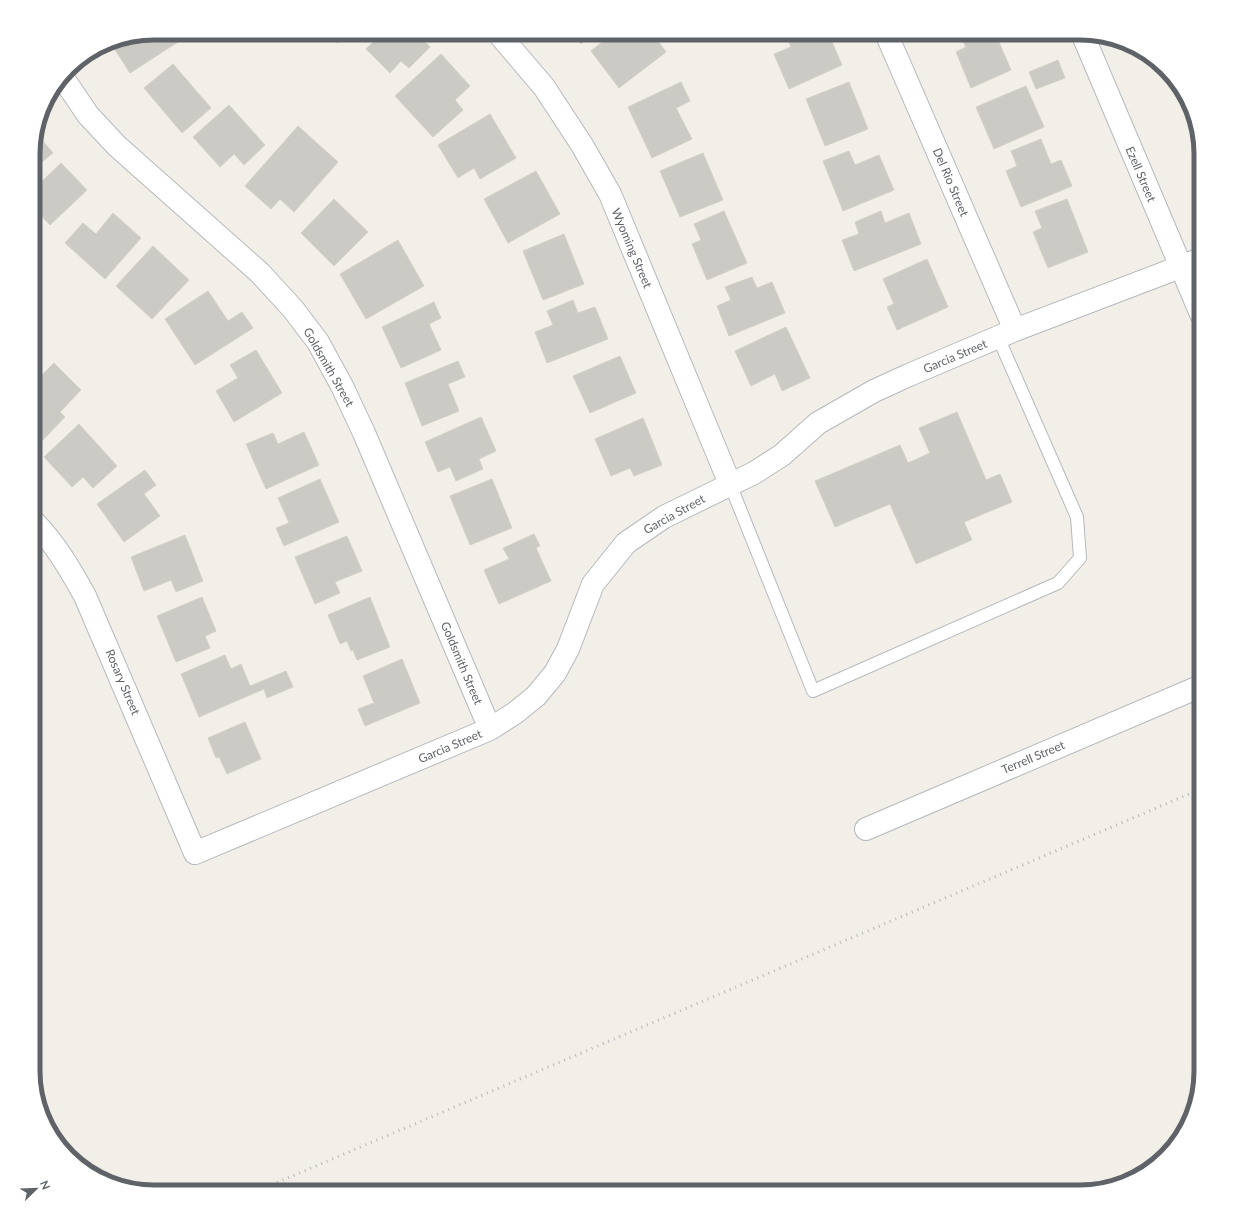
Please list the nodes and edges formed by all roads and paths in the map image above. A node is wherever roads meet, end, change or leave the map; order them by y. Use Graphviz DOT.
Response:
graph roads {
  1 [pos="504,40"];
  2 [pos="889,40"];
  3 [pos="1085,40"];
  4 [pos="66,82"];
  5 [pos="1194,263"];
  6 [pos="1181,268"];
  7 [pos="1194,298"];
  8 [pos="1007,334"];
  9 [pos="730,484"];
  10 [pos="40,528"];
  11 [pos="1194,689"];
  12 [pos="490,729"];
  13 [pos="866,829"];
  14 [pos="195,853"];
  1 -- 9 [label="street, Wyoming Street"];
  2 -- 8 [label="street, Del Rio Street"];
  3 -- 6 [label="street, Ezell Street"];
  4 -- 12 [label="street, Goldsmith Street"];
  5 -- 6 [label="street, Garcia Street"];
  6 -- 7 [label="street, Ezell Street"];
  6 -- 8 [label="street, Garcia Street"];
  8 -- 9 [label="street, Garcia Street"];
  8 -- 9 [label="lane"];
  9 -- 12 [label="street, Garcia Street"];
  10 -- 14 [label="street, Rosary Street"];
  11 -- 13 [label="street, Terrell Street"];
  12 -- 14 [label="street, Garcia Street"];
}
